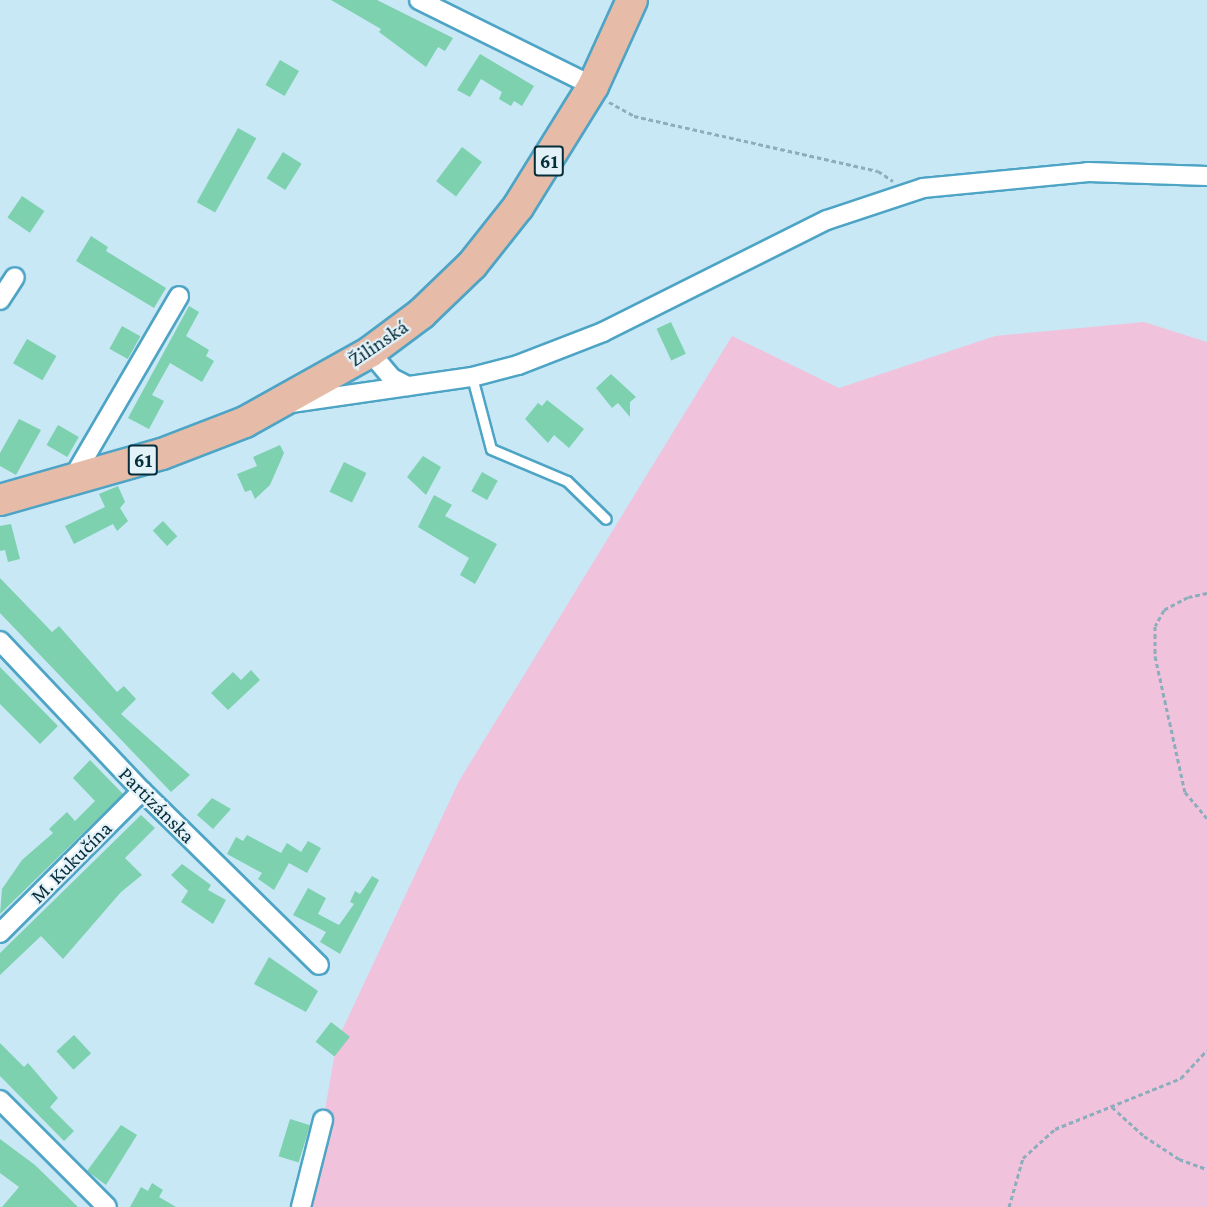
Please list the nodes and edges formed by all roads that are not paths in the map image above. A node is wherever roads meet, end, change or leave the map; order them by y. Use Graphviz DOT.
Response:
graph roads {
  1 [pos="419,0"];
  2 [pos="632,0"];
  3 [pos="599,93"];
  4 [pos="1207,176"];
  5 [pos="15,277"];
  6 [pos="179,296"];
  7 [pos="0,300"];
  8 [pos="370,352"];
  9 [pos="472,377"];
  10 [pos="408,386"];
  11 [pos="280,405"];
  12 [pos="71,481"];
  13 [pos="0,500"];
  14 [pos="606,519"];
  15 [pos="0,641"];
  16 [pos="142,791"];
  17 [pos="0,933"];
  18 [pos="319,965"];
  19 [pos="0,1100"];
  20 [pos="323,1119"];
  21 [pos="107,1207"];
  22 [pos="301,1207"];
  1 -- 3 [label="street"];
  2 -- 3 [label="main road, 61"];
  3 -- 8 [label="main road, Žilinská / 61"];
  4 -- 9 [label="street"];
  5 -- 7 [label="street"];
  6 -- 12 [label="street"];
  8 -- 10 [label="street"];
  8 -- 11 [label="main road, Žilinská / 61"];
  9 -- 10 [label="street"];
  9 -- 14 [label="lane"];
  10 -- 11 [label="street"];
  11 -- 12 [label="main road, Žilinská / 61"];
  12 -- 13 [label="main road, Žilinská / 61"];
  15 -- 16 [label="street, Partizánska"];
  16 -- 17 [label="street, M. Kukučína"];
  16 -- 18 [label="street, Partizánska"];
  19 -- 21 [label="street"];
  20 -- 22 [label="street"];
}
